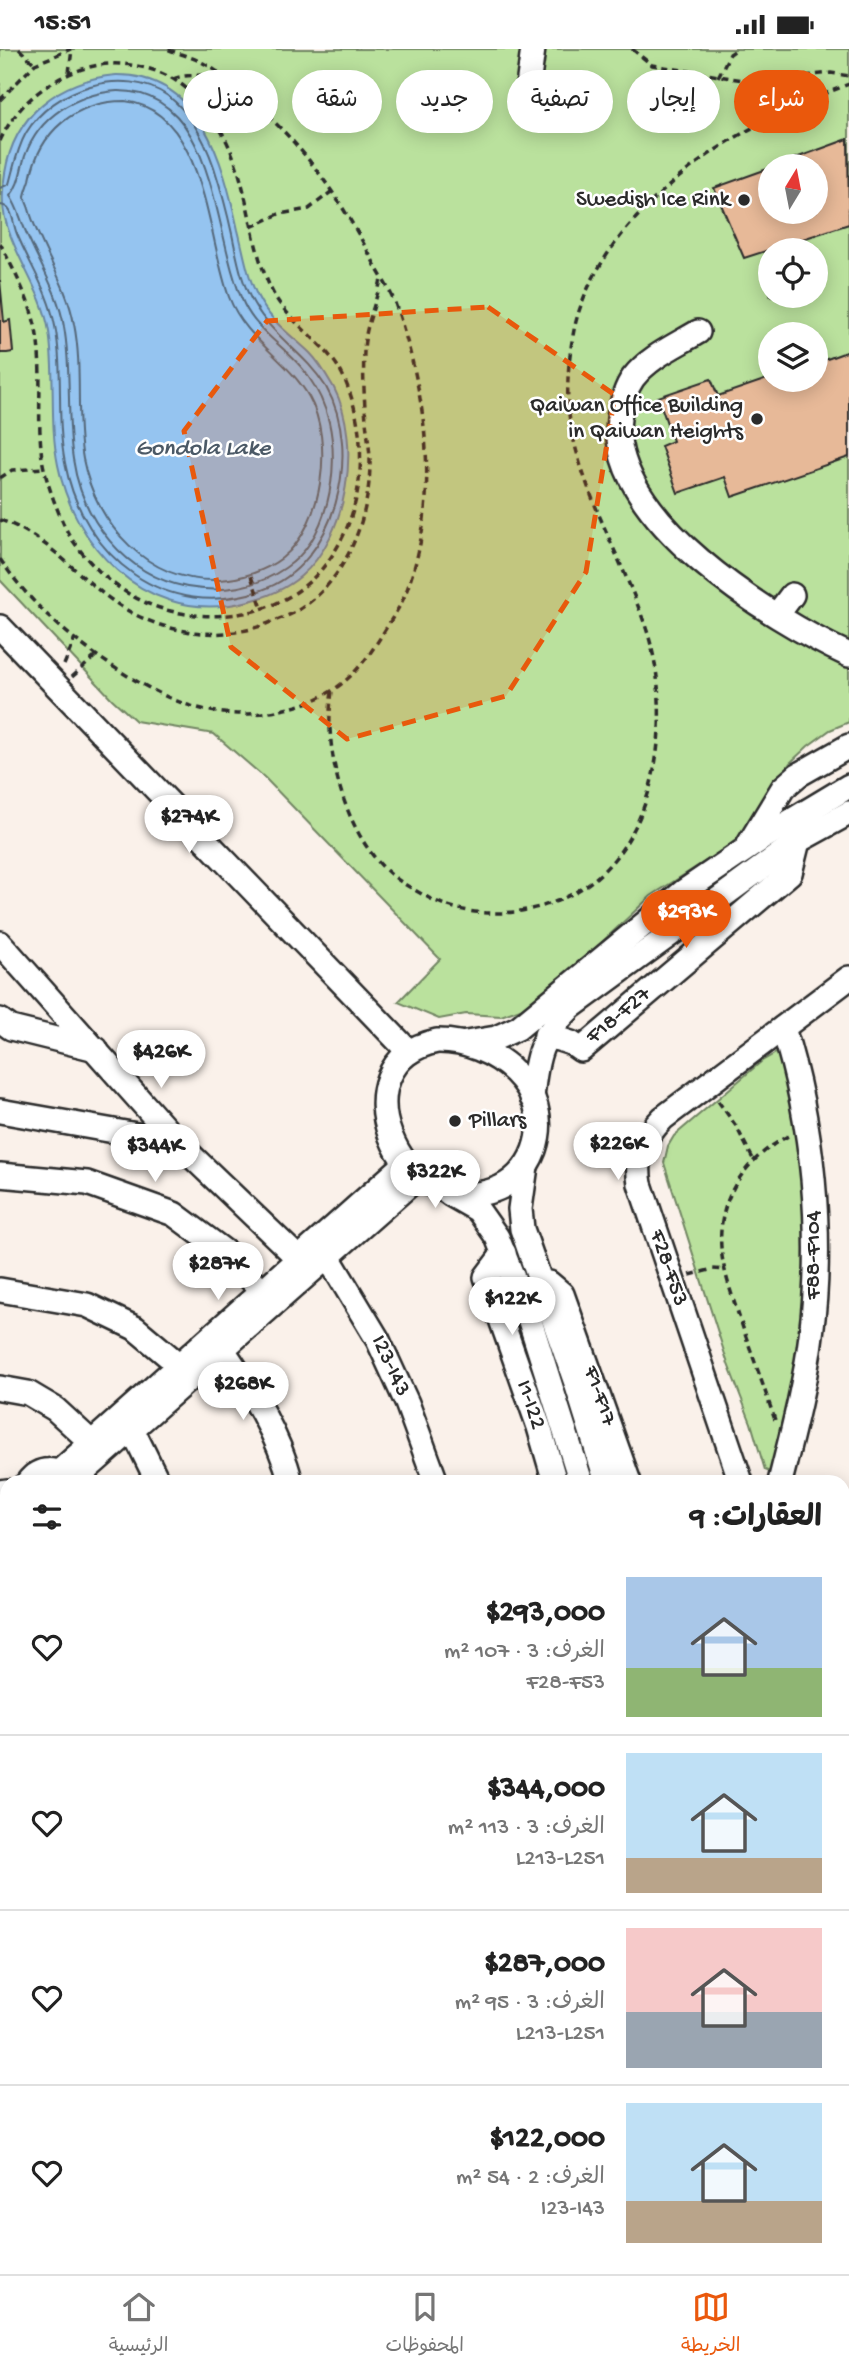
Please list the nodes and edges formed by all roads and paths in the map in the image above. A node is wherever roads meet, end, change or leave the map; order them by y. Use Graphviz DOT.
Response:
graph roads {
  1 [pos="19,49"];
  2 [pos="72,49"];
  3 [pos="166,49"];
  4 [pos="533,49"];
  5 [pos="632,49"];
  6 [pos="737,49"];
  7 [pos="35,64"];
  8 [pos="214,70"];
  9 [pos="530,70"];
  10 [pos="680,70"];
  11 [pos="69,73"];
  12 [pos="720,73"];
  13 [pos="183,75"];
  14 [pos="849,76"];
  15 [pos="720,77"];
  16 [pos="173,79"];
  17 [pos="849,84"];
  18 [pos="0,100"];
  19 [pos="278,124"];
  20 [pos="0,141"];
  21 [pos="331,192"];
  22 [pos="251,227"];
  23 [pos="0,243"];
  24 [pos="382,277"];
  25 [pos="698,333"];
  26 [pos="44,468"];
  27 [pos="0,478"];
  28 [pos="0,520"];
  29 [pos="0,559"];
  30 [pos="251,576"];
  31 [pos="792,595"];
  32 [pos="262,608"];
  33 [pos="777,615"];
  34 [pos="0,627"];
  35 [pos="75,638"];
  36 [pos="97,655"];
  37 [pos="849,655"];
  38 [pos="58,687"];
  39 [pos="332,692"];
  40 [pos="849,746"];
  41 [pos="849,786"];
  42 [pos="849,813"];
  43 [pos="798,841"];
  44 [pos="747,848"];
  45 [pos="0,943"];
  46 [pos="849,978"];
  47 [pos="0,1020"];
  48 [pos="783,1028"];
  49 [pos="546,1035"];
  50 [pos="465,1043"];
  51 [pos="96,1049"];
  52 [pos="409,1052"];
  53 [pos="707,1085"];
  54 [pos="532,1098"];
  55 [pos="0,1111"];
  56 [pos="808,1126"];
  57 [pos="177,1142"];
  58 [pos="753,1159"];
  59 [pos="526,1166"];
  60 [pos="412,1170"];
  61 [pos="0,1175"];
  62 [pos="442,1189"];
  63 [pos="504,1253"];
  64 [pos="328,1257"];
  65 [pos="299,1259"];
  66 [pos="725,1270"];
  67 [pos="673,1280"];
  68 [pos="541,1283"];
  69 [pos="0,1290"];
  70 [pos="262,1291"];
  71 [pos="223,1350"];
  72 [pos="179,1365"];
  73 [pos="0,1388"];
  74 [pos="132,1429"];
  75 [pos="92,1443"];
  76 [pos="787,1455"];
  77 [pos="34,1475"];
  78 [pos="56,1475"];
  79 [pos="70,1475"];
  80 [pos="72,1475"];
  81 [pos="155,1475"];
  82 [pos="289,1475"];
  83 [pos="433,1475"];
  84 [pos="553,1475"];
  85 [pos="579,1475"];
  86 [pos="605,1475"];
  87 [pos="627,1475"];
  88 [pos="739,1475"];
  89 [pos="782,1475"];
  1 -- 7 [label="path"];
  2 -- 7 [label="path"];
  2 -- 11 [label="path"];
  3 -- 8 [label="path"];
  4 -- 9 [label="street"];
  5 -- 10 [label="path"];
  6 -- 12 [label="path"];
  7 -- 18 [label="path"];
  11 -- 16 [label="path"];
  11 -- 20 [label="path"];
  13 -- 16 [label="path"];
  14 -- 15 [label="path"];
  16 -- 22 [label="path"];
  17 -- 39 [label="path"];
  19 -- 21 [label="path"];
  21 -- 22 [label="path"];
  21 -- 24 [label="path"];
  22 -- 32 [label="path"];
  23 -- 26 [label="path"];
  24 -- 28 [label="path"];
  24 -- 39 [label="path"];
  25 -- 33 [label="street"];
  26 -- 27 [label="path"];
  26 -- 32 [label="path"];
  29 -- 35 [label="path"];
  30 -- 32 [label="path"];
  31 -- 33 [label="street"];
  33 -- 37 [label="street"];
  34 -- 38 [label="street"];
  35 -- 36 [label="path"];
  35 -- 38 [label="path"];
  36 -- 38 [label="path"];
  36 -- 39 [label="path"];
  38 -- 52 [label="street"];
  40 -- 44 [label="street"];
  41 -- 44 [label="street"];
  42 -- 43 [label="street"];
  43 -- 49 [label="street"];
  43 -- 49 [label="street, F18-F27"];
  44 -- 50 [label="street"];
  45 -- 51 [label="street"];
  46 -- 48 [label="street, F28-F53"];
  47 -- 51 [label="street"];
  48 -- 53 [label="street, F28-F53"];
  48 -- 56 [label="street, F88-F104"];
  49 -- 54 [label="street"];
  50 -- 52 [label="street"];
  50 -- 54 [label="street"];
  51 -- 57 [label="street"];
  52 -- 60 [label="street"];
  53 -- 58 [label="path"];
  53 -- 67 [label="street, F28-F53"];
  54 -- 59 [label="street"];
  55 -- 57 [label="street"];
  56 -- 58 [label="path"];
  56 -- 76 [label="street, F88-F104"];
  57 -- 65 [label="street"];
  58 -- 66 [label="path"];
  59 -- 62 [label="street"];
  59 -- 68 [label="street"];
  60 -- 62 [label="street"];
  60 -- 64 [label="street"];
  60 -- 65 [label="street"];
  61 -- 70 [label="street"];
  62 -- 63 [label="street"];
  63 -- 84 [label="street, I1-I22"];
  63 -- 85 [label="street"];
  64 -- 71 [label="street"];
  64 -- 83 [label="street, I23-I43"];
  65 -- 70 [label="street"];
  66 -- 67 [label="path"];
  66 -- 76 [label="path"];
  67 -- 88 [label="street, F28-F53"];
  68 -- 86 [label="street"];
  68 -- 87 [label="street, F1-F17"];
  69 -- 72 [label="street"];
  70 -- 72 [label="street"];
  71 -- 74 [label="street"];
  71 -- 82 [label="street"];
  72 -- 75 [label="street"];
  73 -- 75 [label="street"];
  74 -- 80 [label="street"];
  74 -- 81 [label="street"];
  75 -- 79 [label="street"];
  76 -- 89 [label="street, F88-F104"];
  77 -- 78 [label="street"];
}
